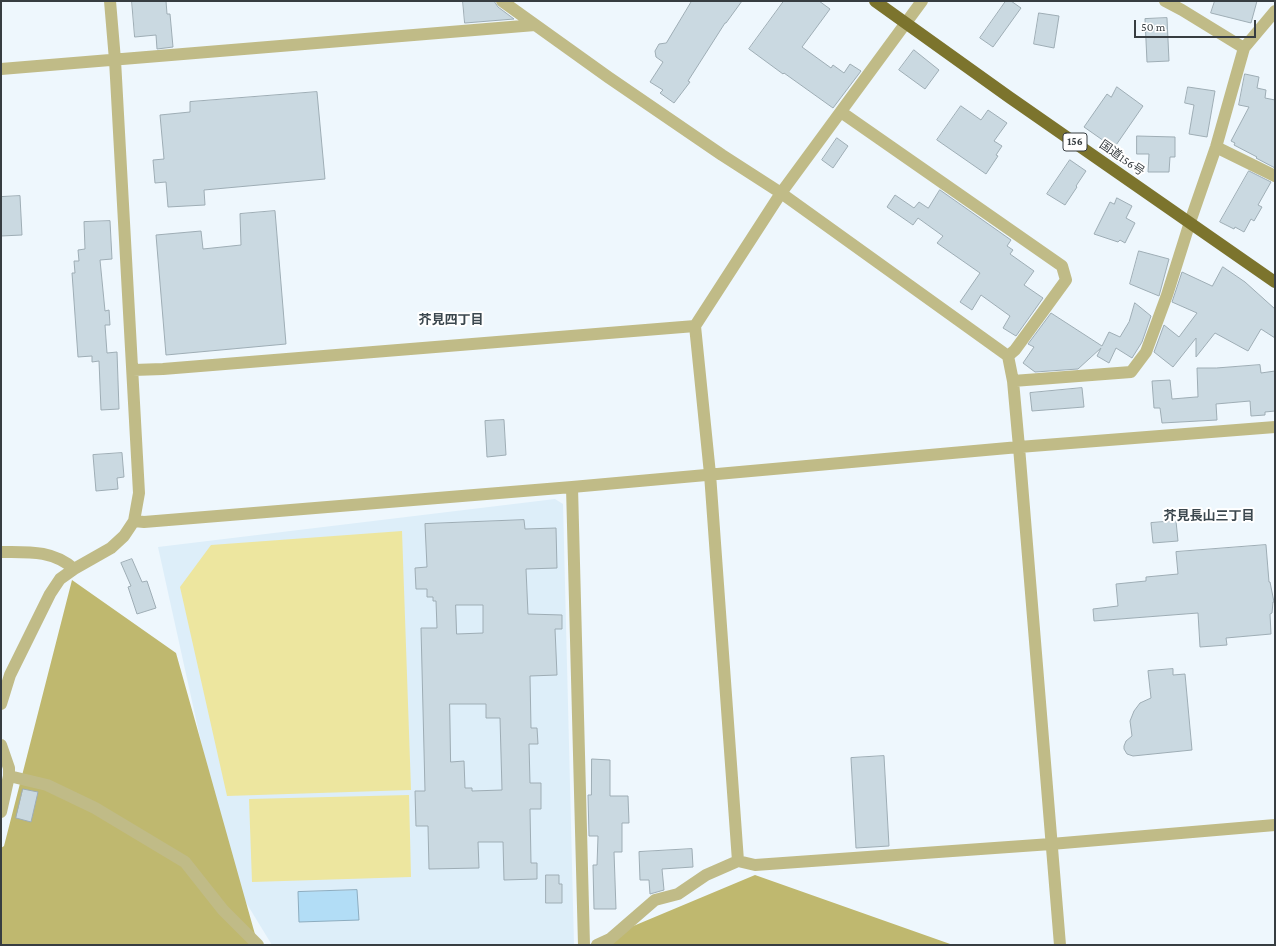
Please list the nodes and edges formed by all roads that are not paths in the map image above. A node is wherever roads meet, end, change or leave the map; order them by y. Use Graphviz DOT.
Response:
graph roads {
  1 [pos="110,1"];
  2 [pos="502,1"];
  3 [pos="875,1"];
  4 [pos="922,1"];
  5 [pos="1165,1"];
  6 [pos="1275,11"];
  7 [pos="907,23"];
  8 [pos="535,25"];
  9 [pos="1244,48"];
  10 [pos="115,60"];
  11 [pos="1,69"];
  12 [pos="841,112"];
  13 [pos="1216,147"];
  14 [pos="1275,176"];
  15 [pos="781,193"];
  16 [pos="1190,222"];
  17 [pos="1275,282"];
  18 [pos="695,326"];
  19 [pos="1008,356"];
  20 [pos="133,370"];
  21 [pos="1013,382"];
  22 [pos="1275,427"];
  23 [pos="1019,447"];
  24 [pos="710,474"];
  25 [pos="572,487"];
  26 [pos="134,521"];
  27 [pos="1,552"];
  28 [pos="74,569"];
  29 [pos="1,704"];
  30 [pos="1,745"];
  31 [pos="9,776"];
  32 [pos="1,812"];
  33 [pos="1275,825"];
  34 [pos="1051,844"];
  35 [pos="738,861"];
  36 [pos="258,945"];
  37 [pos="584,945"];
  38 [pos="597,945"];
  39 [pos="1060,945"];
  1 -- 10 [label="street"];
  2 -- 8 [label="street"];
  3 -- 7 [label="highway, 国道156号 / 156"];
  4 -- 7 [label="street"];
  5 -- 9 [label="street"];
  6 -- 9 [label="street"];
  7 -- 12 [label="street"];
  7 -- 16 [label="highway, 国道156号 / 156"];
  8 -- 10 [label="street"];
  8 -- 15 [label="street"];
  9 -- 13 [label="street"];
  10 -- 11 [label="street"];
  10 -- 20 [label="street"];
  12 -- 15 [label="street"];
  12 -- 19 [label="street"];
  13 -- 14 [label="street"];
  13 -- 16 [label="street"];
  15 -- 18 [label="street"];
  15 -- 19 [label="street"];
  16 -- 17 [label="highway, 国道156号 / 156"];
  16 -- 21 [label="street"];
  18 -- 20 [label="street"];
  18 -- 24 [label="street"];
  19 -- 21 [label="street"];
  20 -- 26 [label="street"];
  21 -- 23 [label="street"];
  22 -- 23 [label="street"];
  23 -- 24 [label="street"];
  23 -- 34 [label="street"];
  24 -- 25 [label="street"];
  24 -- 35 [label="street"];
  25 -- 26 [label="street"];
  25 -- 37 [label="street"];
  26 -- 28 [label="street"];
  27 -- 28 [label="street"];
  28 -- 29 [label="street"];
  30 -- 31 [label="street"];
  31 -- 32 [label="street"];
  31 -- 36 [label="street"];
  33 -- 34 [label="street"];
  34 -- 35 [label="street"];
  34 -- 39 [label="street"];
  35 -- 38 [label="street"];
}
